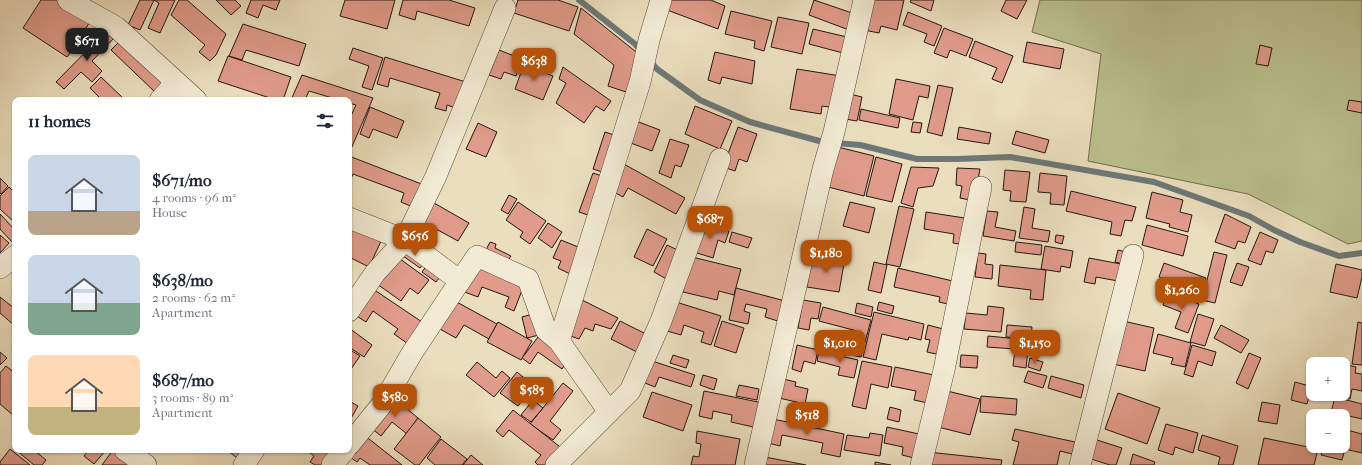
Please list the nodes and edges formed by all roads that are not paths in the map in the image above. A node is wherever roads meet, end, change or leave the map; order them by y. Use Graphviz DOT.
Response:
graph roads {
  1 [pos="68,0"];
  2 [pos="661,0"];
  3 [pos="864,0"];
  4 [pos="505,8"];
  5 [pos="176,82"];
  6 [pos="163,97"];
  7 [pos="193,97"];
  8 [pos="720,159"];
  9 [pos="981,187"];
  10 [pos="352,219"];
  11 [pos="405,240"];
  12 [pos="1133,255"];
  13 [pos="12,258"];
  14 [pos="0,268"];
  15 [pos="460,281"];
  16 [pos="352,307"];
  17 [pos="559,341"];
  18 [pos="609,412"];
  19 [pos="352,440"];
  20 [pos="130,453"];
  21 [pos="252,453"];
  22 [pos="342,453"];
  23 [pos="146,465"];
  24 [pos="244,465"];
  25 [pos="332,465"];
  26 [pos="556,465"];
  27 [pos="755,465"];
  28 [pos="921,465"];
  29 [pos="1080,465"];
  1 -- 5 [label="street"];
  2 -- 17 [label="street"];
  3 -- 27 [label="street"];
  4 -- 11 [label="street"];
  5 -- 6 [label="street"];
  5 -- 7 [label="street"];
  8 -- 18 [label="street"];
  9 -- 28 [label="street"];
  10 -- 11 [label="street"];
  11 -- 15 [label="street"];
  11 -- 16 [label="street"];
  12 -- 29 [label="street"];
  13 -- 14 [label="street"];
  15 -- 17 [label="street"];
  15 -- 19 [label="street"];
  17 -- 18 [label="street"];
  18 -- 26 [label="street"];
  20 -- 23 [label="street"];
  21 -- 24 [label="street"];
  22 -- 25 [label="street"];
}
